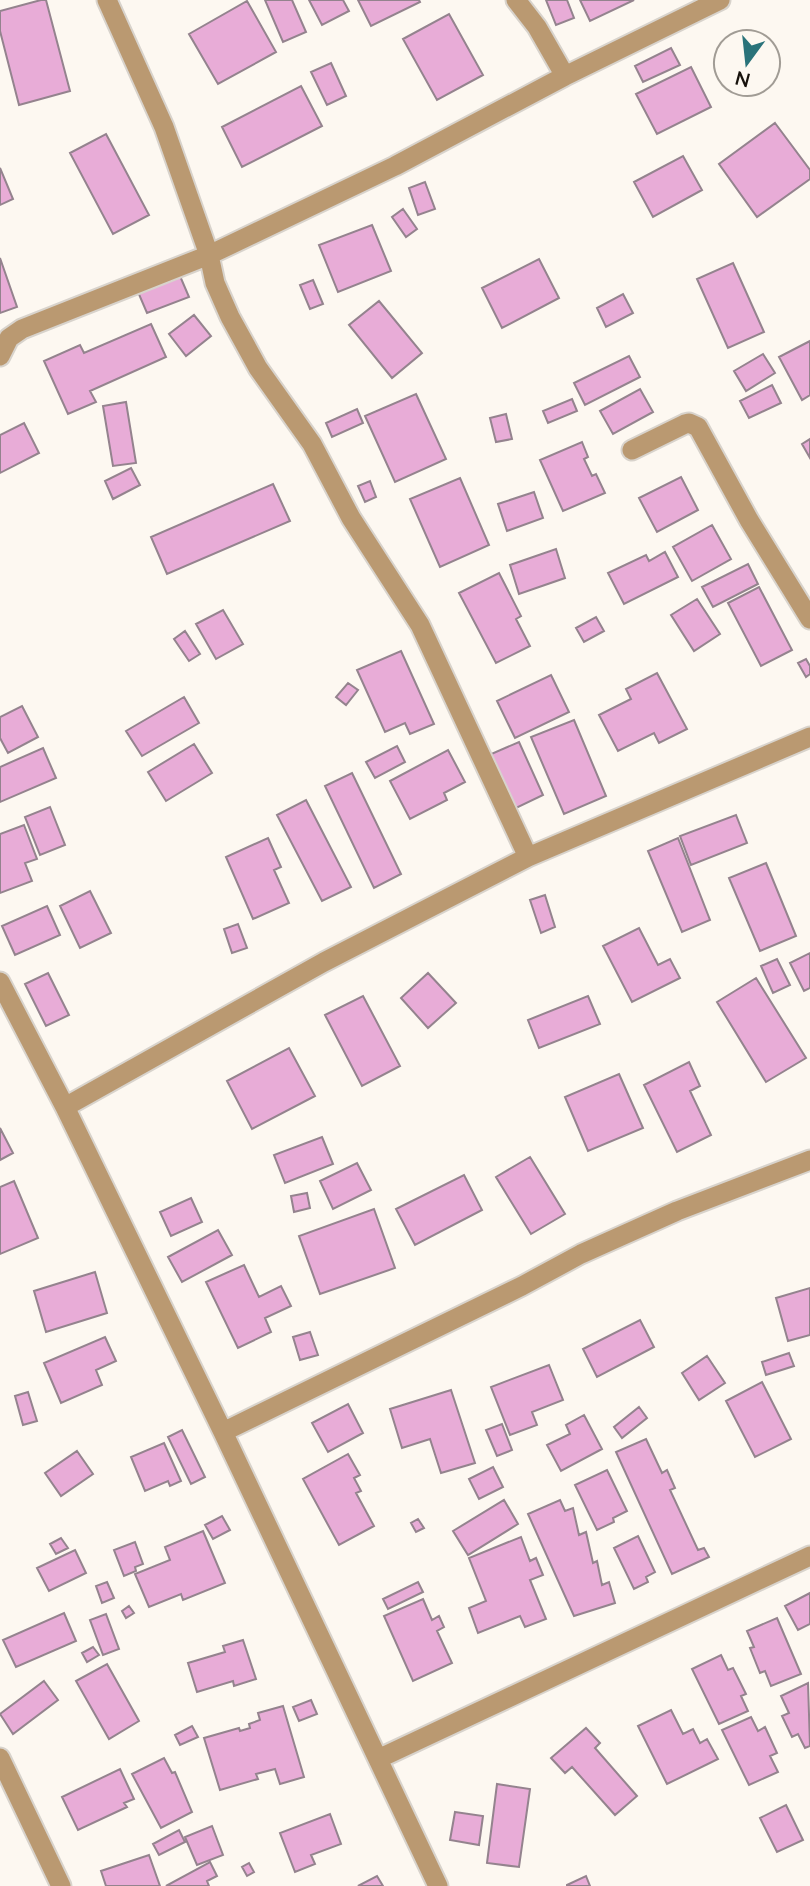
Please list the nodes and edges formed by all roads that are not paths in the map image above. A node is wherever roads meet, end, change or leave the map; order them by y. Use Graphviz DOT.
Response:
graph roads {
  1 [pos="107,0"];
  2 [pos="516,0"];
  3 [pos="720,0"];
  4 [pos="565,76"];
  5 [pos="209,255"];
  6 [pos="0,356"];
  7 [pos="632,450"];
  8 [pos="810,619"];
  9 [pos="810,737"];
  10 [pos="528,857"];
  11 [pos="0,982"];
  12 [pos="4,1004"];
  13 [pos="65,1107"];
  14 [pos="810,1160"];
  15 [pos="223,1432"];
  16 [pos="810,1556"];
  17 [pos="0,1758"];
  18 [pos="378,1759"];
  19 [pos="61,1886"];
  20 [pos="438,1886"];
  1 -- 5 [label="street"];
  2 -- 4 [label="street"];
  3 -- 4 [label="street"];
  4 -- 5 [label="street"];
  5 -- 6 [label="street"];
  5 -- 10 [label="street"];
  7 -- 8 [label="street"];
  9 -- 10 [label="street"];
  10 -- 13 [label="street"];
  11 -- 12 [label="street"];
  12 -- 13 [label="street"];
  13 -- 15 [label="street"];
  14 -- 15 [label="street"];
  15 -- 18 [label="street"];
  16 -- 18 [label="street"];
  17 -- 19 [label="street"];
  18 -- 20 [label="street"];
}
